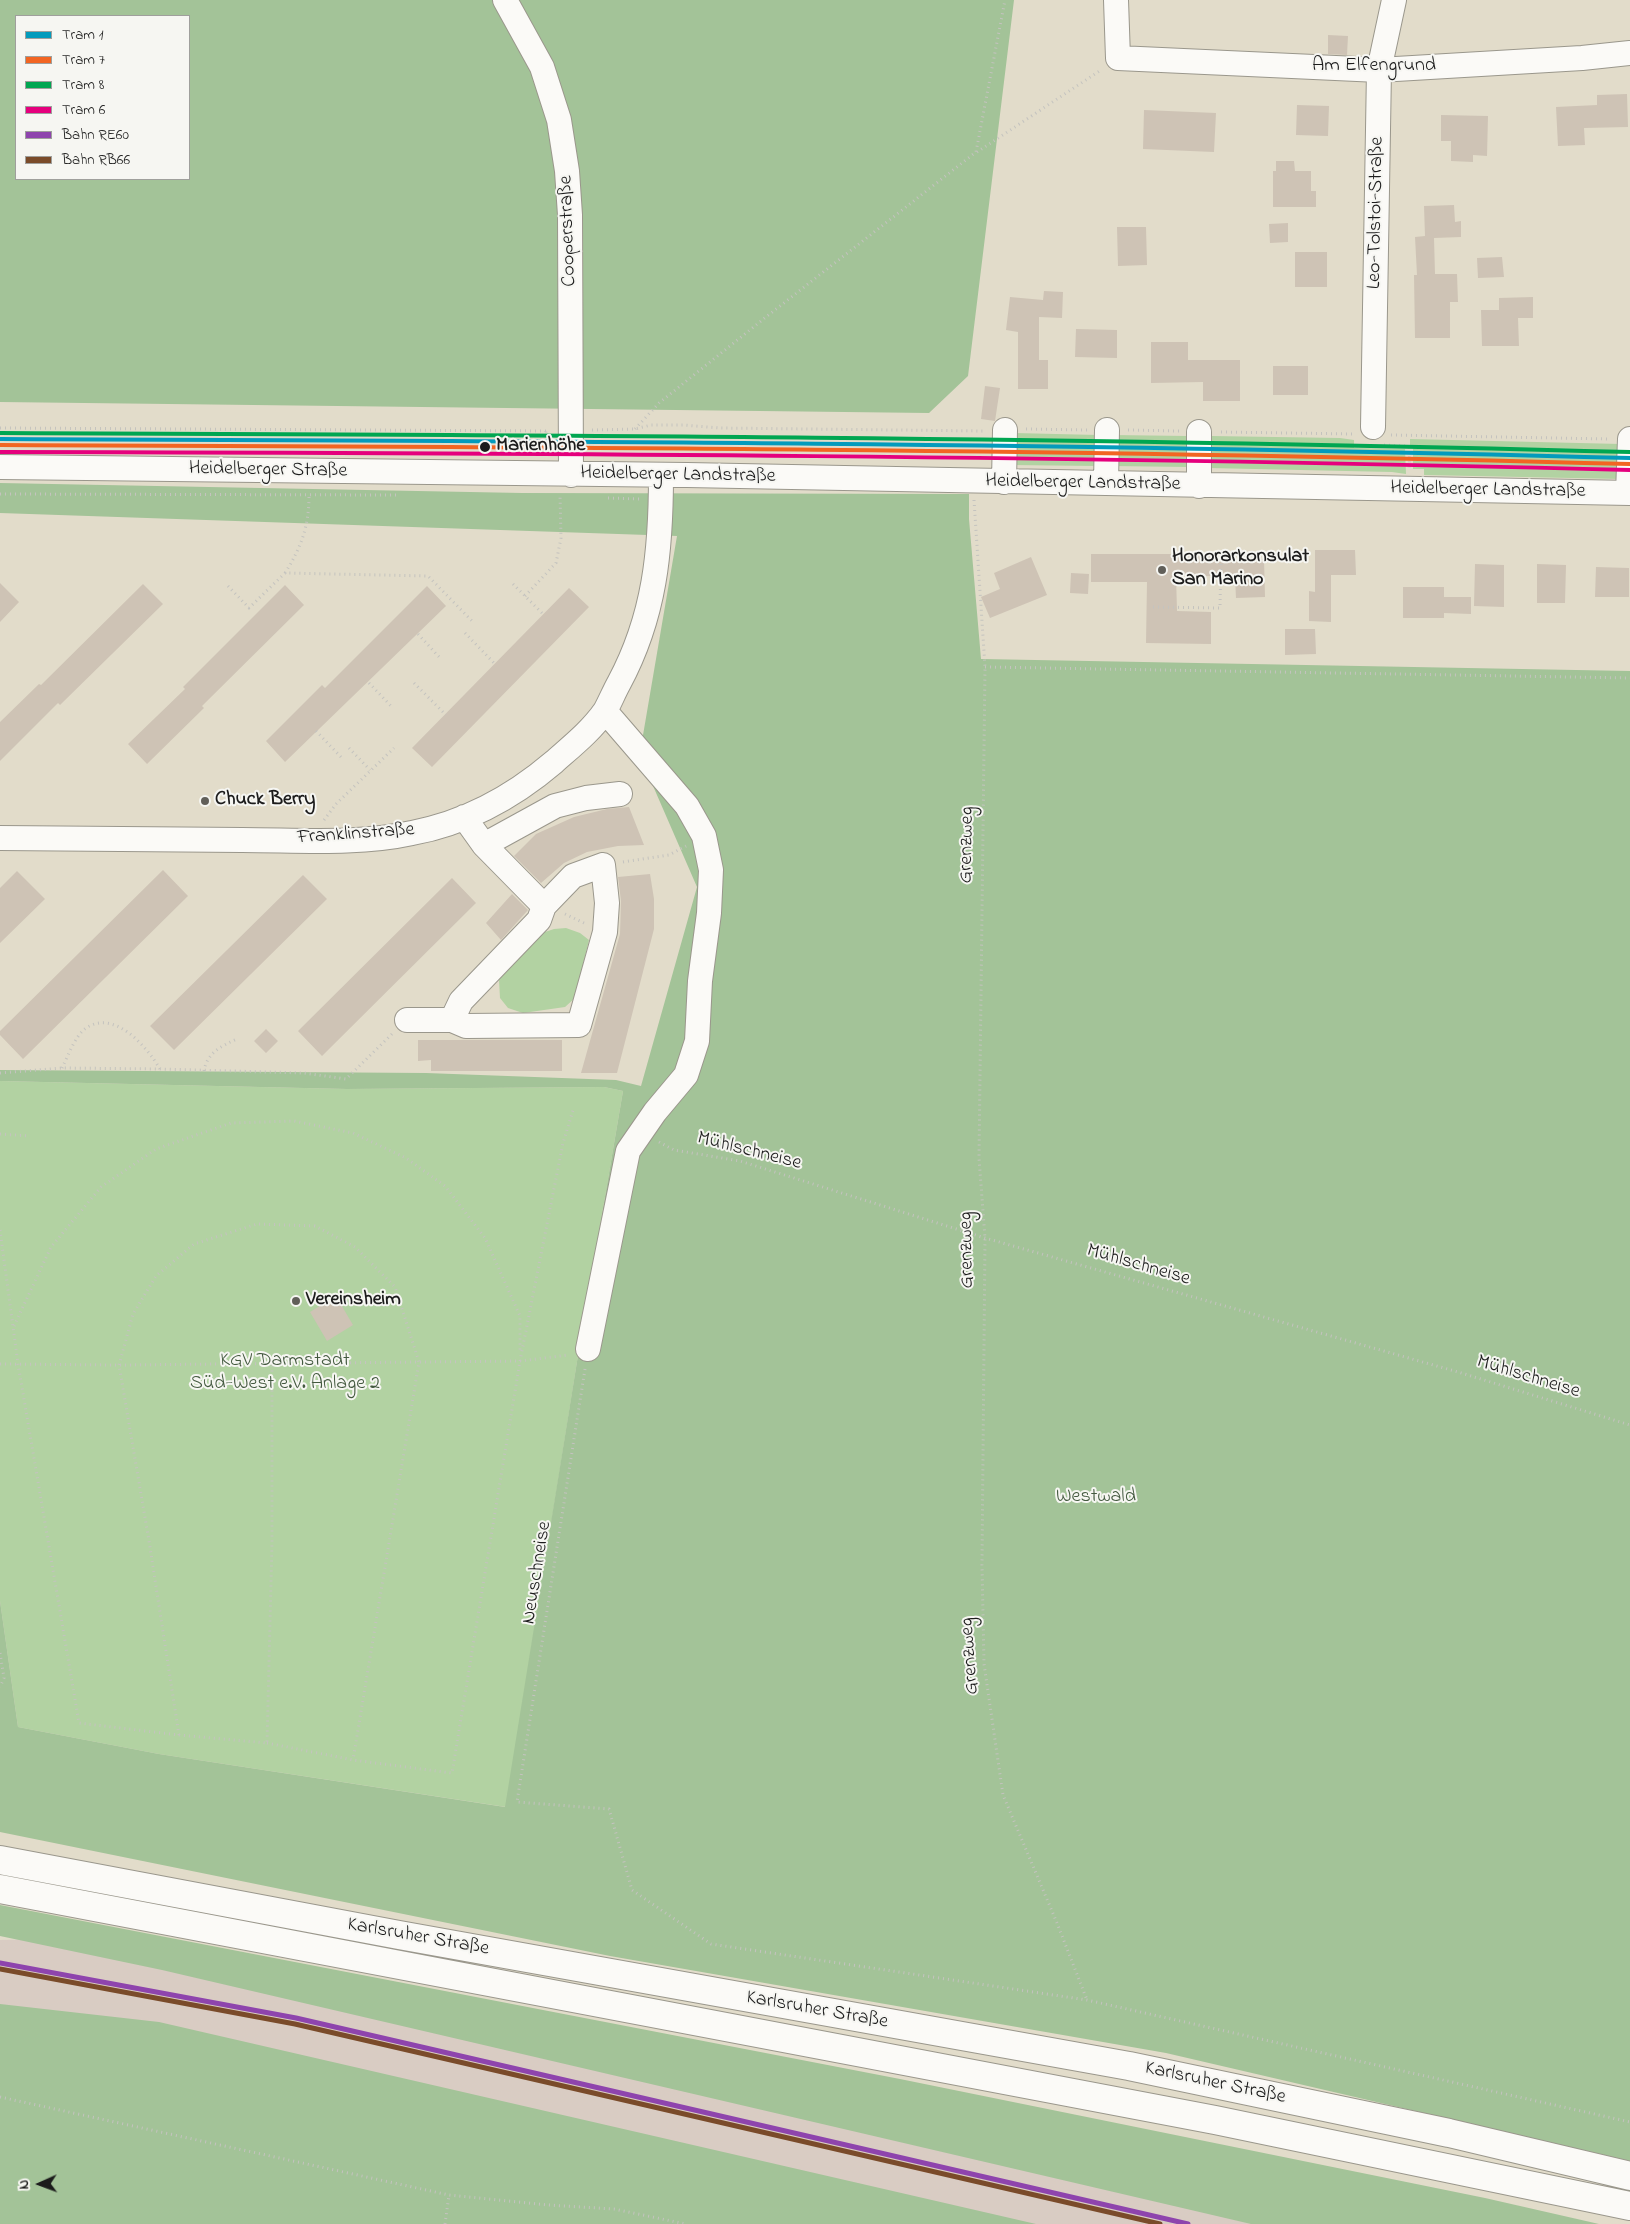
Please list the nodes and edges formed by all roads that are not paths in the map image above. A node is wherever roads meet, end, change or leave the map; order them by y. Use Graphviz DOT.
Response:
graph roads {
  1 [pos="505,0"];
  2 [pos="1116,0"];
  3 [pos="1394,0"];
  4 [pos="1630,52"];
  5 [pos="1380,70"];
  6 [pos="1005,430"];
  7 [pos="1107,430"];
  8 [pos="1199,432"];
  9 [pos="1377,436"];
  10 [pos="1630,439"];
  11 [pos="0,467"];
  12 [pos="536,474"];
  13 [pos="661,475"];
  14 [pos="1004,482"];
  15 [pos="1106,483"];
  16 [pos="1199,486"];
  17 [pos="567,488"];
  18 [pos="1629,493"];
  19 [pos="605,711"];
  20 [pos="620,794"];
  21 [pos="464,817"];
  22 [pos="0,838"];
  23 [pos="484,845"];
  24 [pos="544,906"];
  25 [pos="407,1020"];
  26 [pos="452,1020"];
  27 [pos="588,1349"];
  28 [pos="0,1860"];
  29 [pos="0,1889"];
  30 [pos="1630,2176"];
  31 [pos="1630,2206"];
  1 -- 17 [label="street, Cooperstraße"];
  2 -- 5 [label="street, Am Elfengrund"];
  3 -- 5 [label="street, Leo-Tolstoi-Straße"];
  4 -- 5 [label="street, Am Elfengrund"];
  5 -- 9 [label="street, Leo-Tolstoi-Straße"];
  6 -- 14 [label="street"];
  7 -- 15 [label="street"];
  8 -- 16 [label="street"];
  10 -- 18 [label="street"];
  11 -- 12 [label="street, Heidelberger Straße"];
  12 -- 17 [label="street, Heidelberger Landstraße"];
  13 -- 14 [label="street, Heidelberger Landstraße"];
  13 -- 17 [label="street, Heidelberger Landstraße"];
  13 -- 19 [label="street, Franklinstraße"];
  14 -- 15 [label="street, Heidelberger Landstraße"];
  15 -- 16 [label="street, Heidelberger Landstraße"];
  16 -- 18 [label="street, Heidelberger Landstraße"];
  19 -- 21 [label="street, Franklinstraße"];
  19 -- 27 [label="street"];
  20 -- 23 [label="street"];
  21 -- 22 [label="street, Franklinstraße"];
  21 -- 23 [label="street"];
  23 -- 24 [label="street"];
  24 -- 26 [label="street"];
  24 -- 26 [label="street"];
  25 -- 26 [label="street"];
  28 -- 30 [label="main road, Karlsruher Straße"];
  29 -- 31 [label="main road, Karlsruher Straße"];
}
